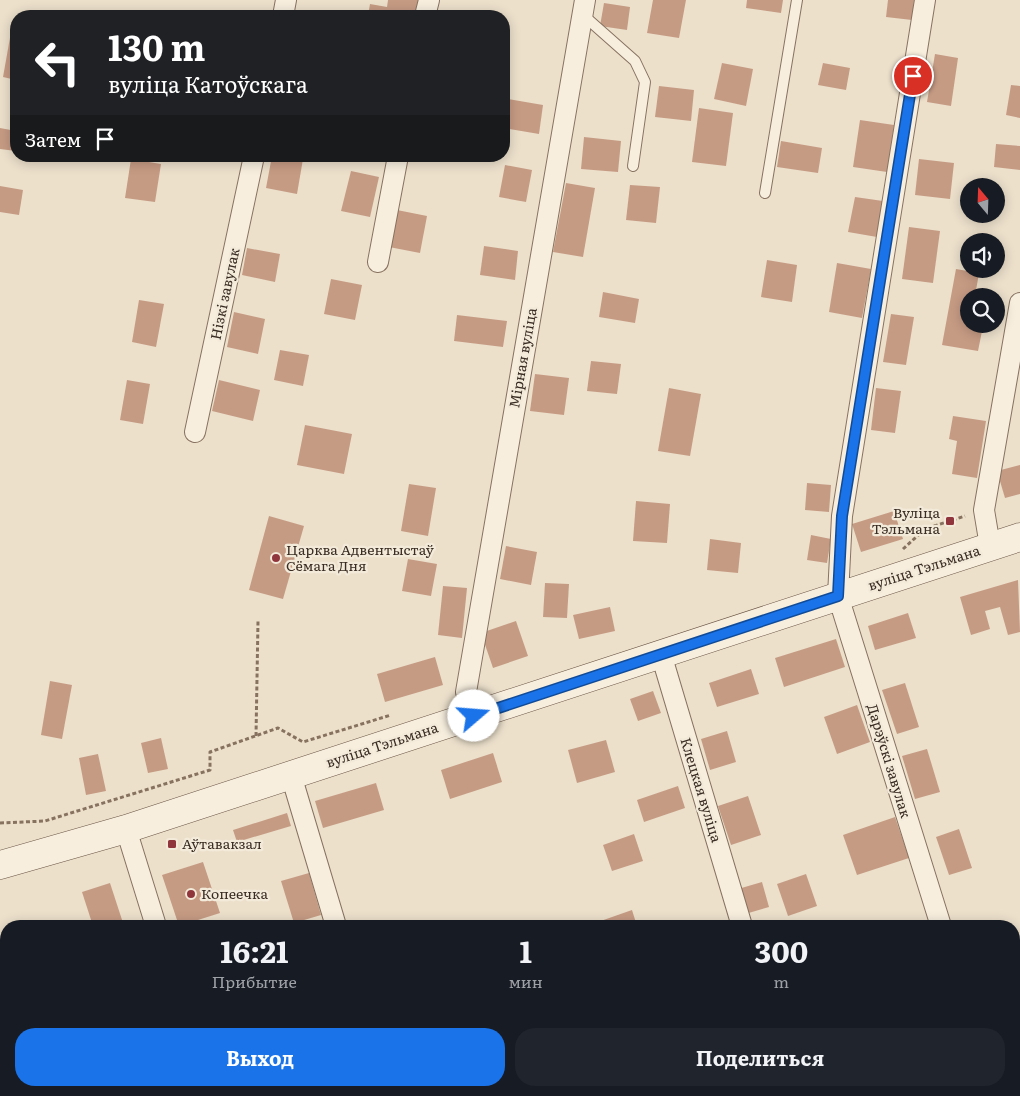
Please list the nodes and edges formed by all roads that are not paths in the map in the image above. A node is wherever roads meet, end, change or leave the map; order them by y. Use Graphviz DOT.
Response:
graph roads {
  1 [pos="797,0"];
  2 [pos="925,0"];
  3 [pos="584,7"];
  4 [pos="253,162"];
  5 [pos="397,162"];
  6 [pos="633,166"];
  7 [pos="764,192"];
  8 [pos="378,262"];
  9 [pos="1020,303"];
  10 [pos="195,432"];
  11 [pos="1020,539"];
  12 [pos="990,546"];
  13 [pos="838,596"];
  14 [pos="661,654"];
  15 [pos="474,716"];
  16 [pos="291,775"];
  17 [pos="126,828"];
  18 [pos="0,865"];
  19 [pos="154,920"];
  20 [pos="334,920"];
  21 [pos="740,920"];
  22 [pos="939,920"];
  1 -- 7 [label="lane"];
  2 -- 13 [label="street"];
  3 -- 6 [label="lane"];
  3 -- 15 [label="street, Мірная вуліца"];
  4 -- 10 [label="street, Нізкі завулак"];
  5 -- 8 [label="street"];
  9 -- 12 [label="street"];
  11 -- 12 [label="main road, вуліца Тэльмана"];
  12 -- 13 [label="main road, вуліца Тэльмана"];
  13 -- 14 [label="main road, вуліца Тэльмана"];
  13 -- 22 [label="street, Дарэўскі завулак"];
  14 -- 15 [label="main road, вуліца Тэльмана"];
  14 -- 21 [label="street, Клецкая вуліца"];
  15 -- 16 [label="main road, вуліца Тэльмана"];
  16 -- 17 [label="main road, вуліца Тэльмана"];
  16 -- 20 [label="street"];
  17 -- 18 [label="main road, вуліца Тэльмана"];
  17 -- 19 [label="street"];
}
